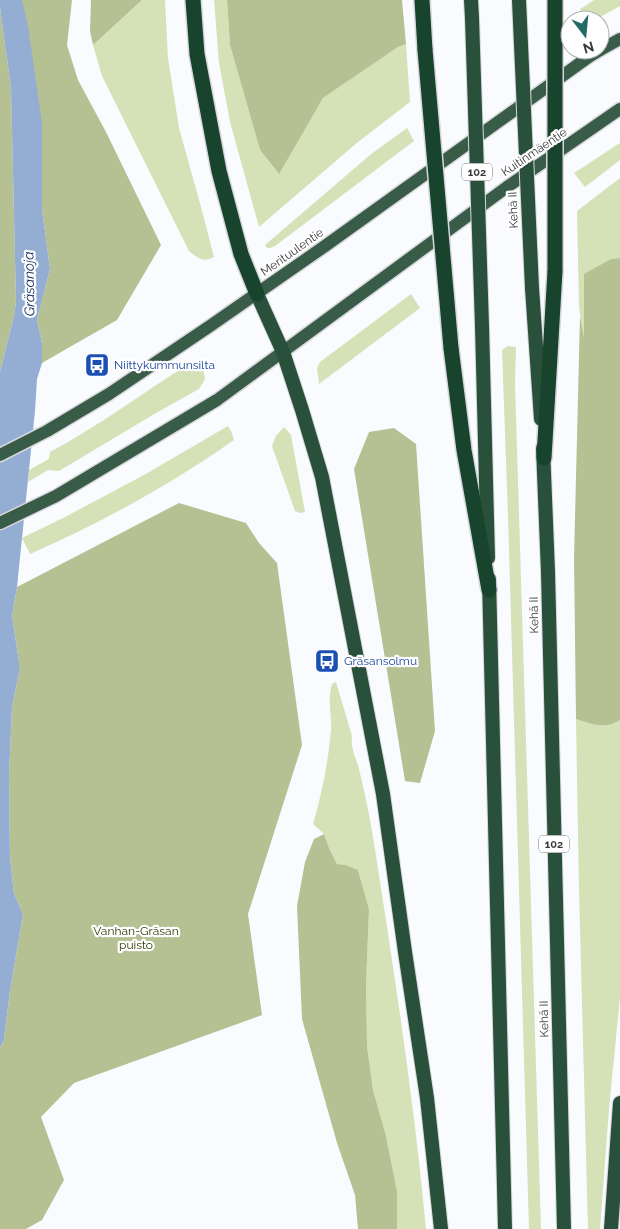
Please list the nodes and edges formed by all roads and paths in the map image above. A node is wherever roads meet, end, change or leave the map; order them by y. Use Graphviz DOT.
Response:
graph roads {
  1 [pos="193,0"];
  2 [pos="422,0"];
  3 [pos="472,0"];
  4 [pos="519,0"];
  5 [pos="555,0"];
  6 [pos="586,60"];
  7 [pos="620,109"];
  8 [pos="257,294"];
  9 [pos="283,352"];
  10 [pos="0,455"];
  11 [pos="544,458"];
  12 [pos="0,523"];
  13 [pos="489,590"];
  14 [pos="620,1103"];
  15 [pos="441,1229"];
  16 [pos="505,1229"];
  17 [pos="564,1229"];
  18 [pos="612,1229"];
  1 -- 8 [label="highway"];
  2 -- 13 [label="highway, bridge"];
  3 -- 13 [label="highway, 102, bridge"];
  4 -- 11 [label="highway, Kehä II / 102, bridge"];
  5 -- 11 [label="highway, bridge"];
  6 -- 8 [label="main road, Merituulentie"];
  7 -- 9 [label="main road, Kuitinmäentie"];
  8 -- 9 [label="highway"];
  8 -- 10 [label="main road, Merituulentie"];
  9 -- 12 [label="main road"];
  9 -- 15 [label="highway"];
  11 -- 17 [label="highway, Kehä II / 102"];
  13 -- 16 [label="highway, 102"];
  14 -- 18 [label="highway"];
}
